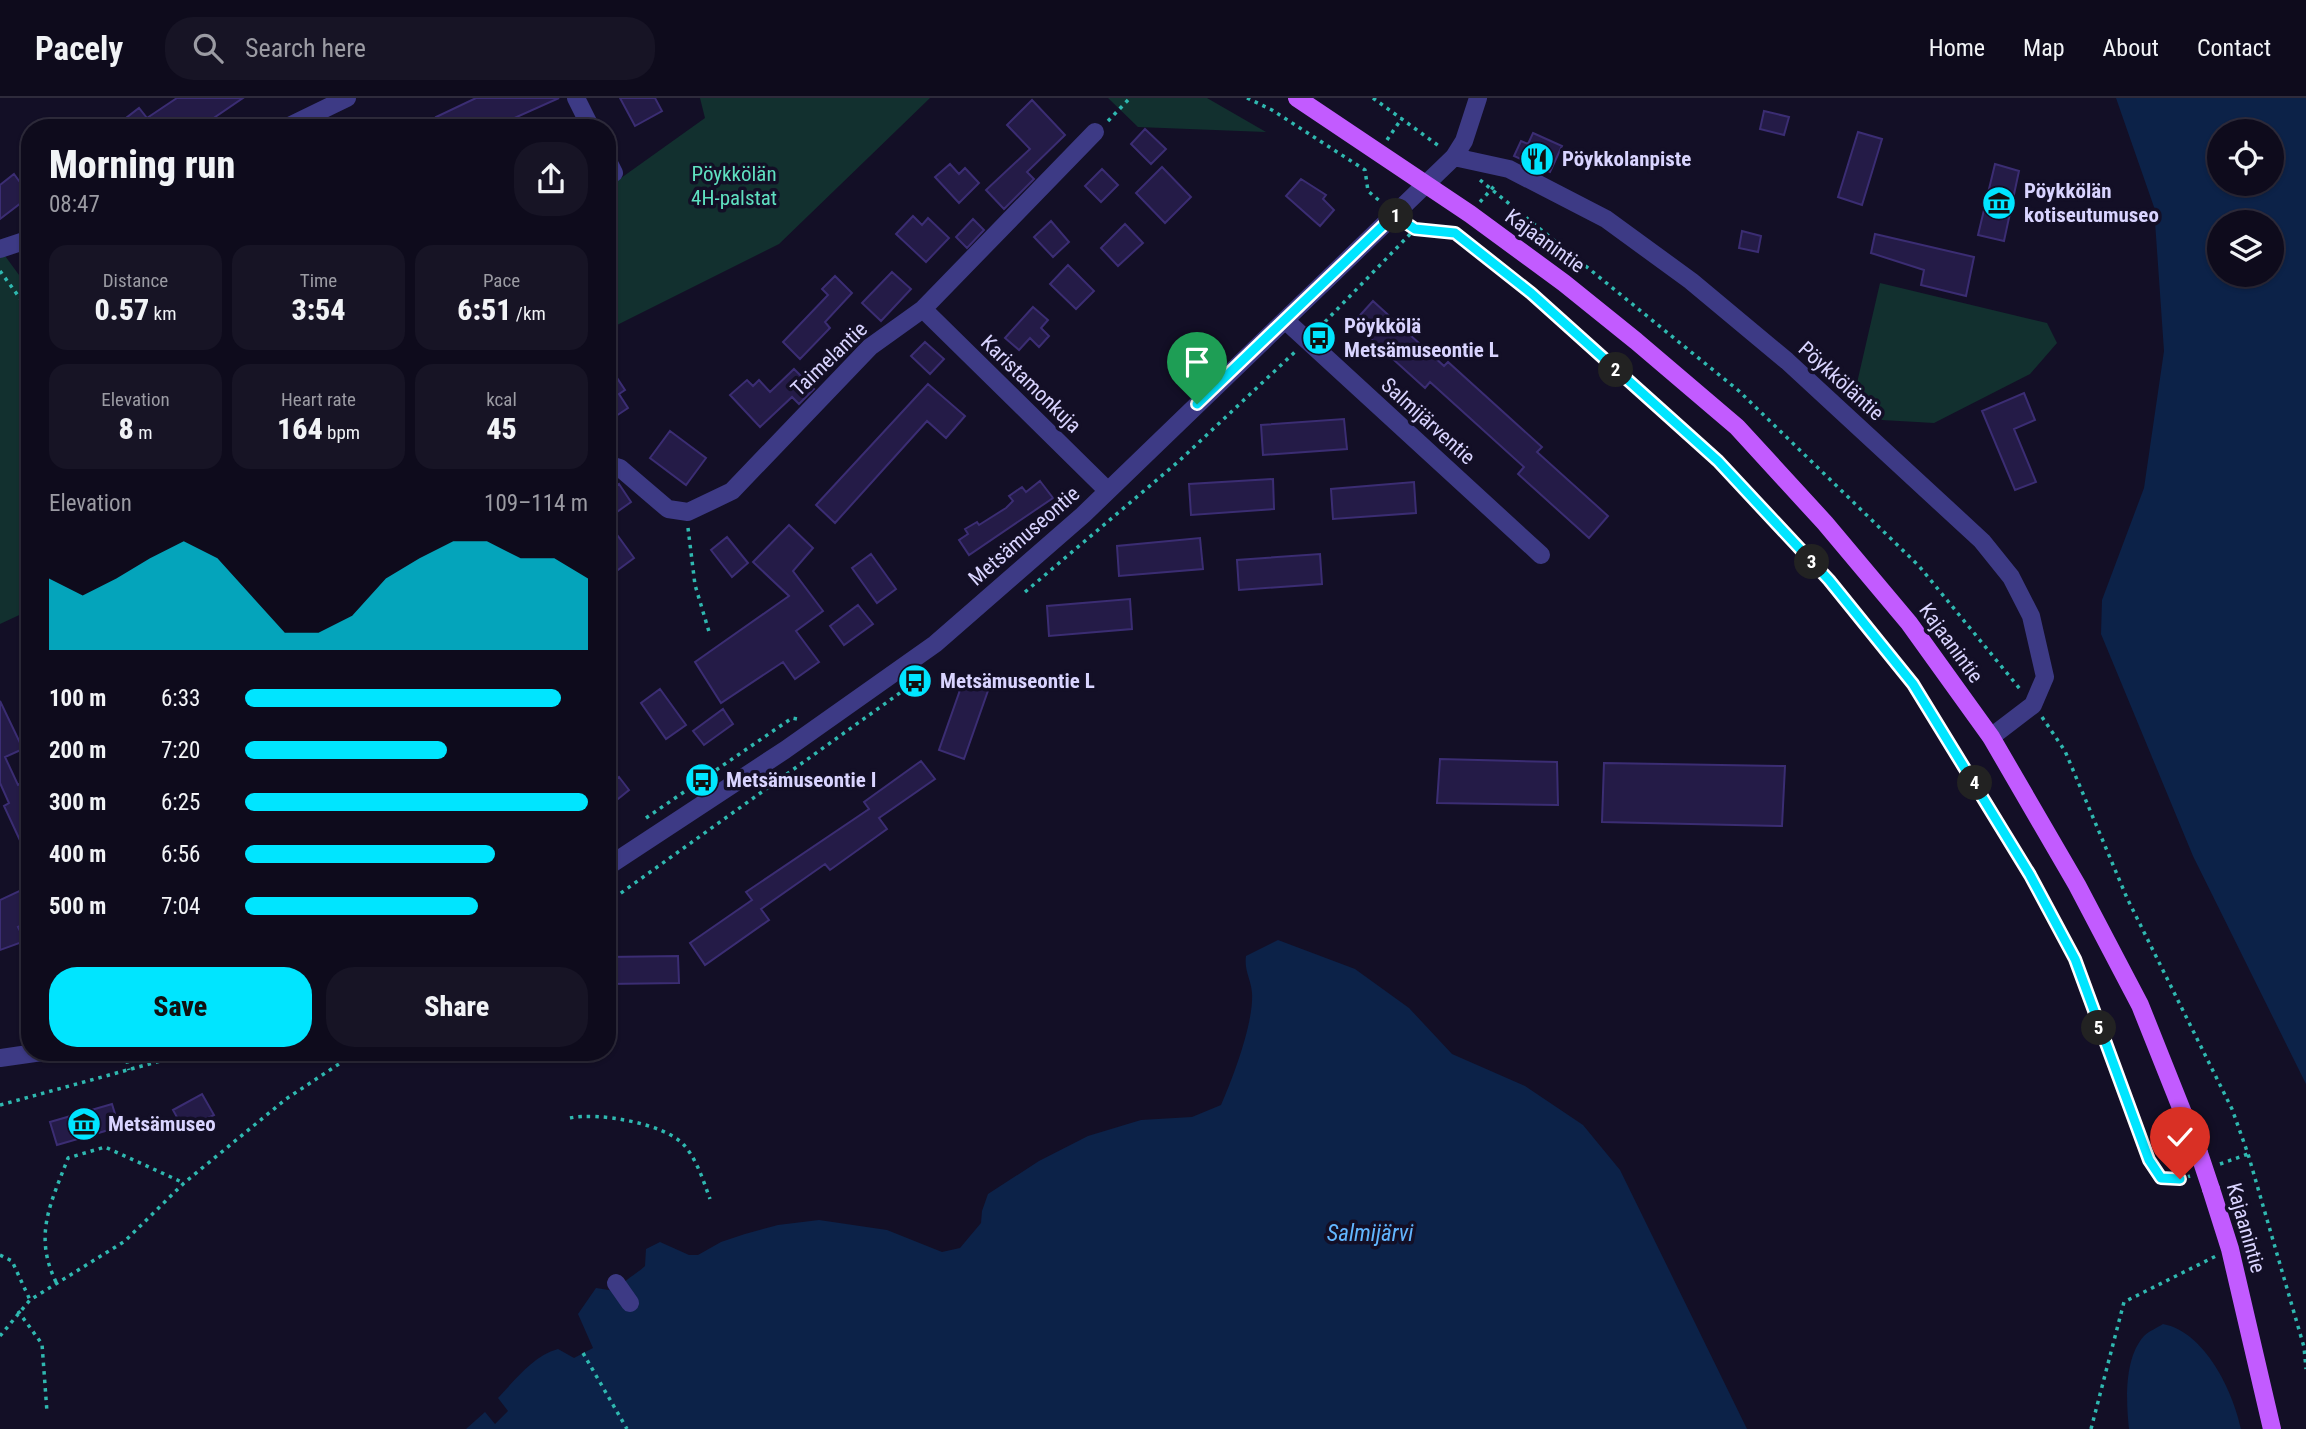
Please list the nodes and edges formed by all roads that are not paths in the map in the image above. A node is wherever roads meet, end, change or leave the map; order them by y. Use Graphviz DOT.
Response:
graph roads {
  1 [pos="347,98"];
  2 [pos="576,98"];
  3 [pos="1297,98"];
  4 [pos="1478,98"];
  5 [pos="304,119"];
  6 [pos="586,119"];
  7 [pos="1095,132"];
  8 [pos="1454,157"];
  9 [pos="1426,184"];
  10 [pos="21,242"];
  11 [pos="0,249"];
  12 [pos="923,309"];
  13 [pos="1284,320"];
  14 [pos="616,467"];
  15 [pos="1108,491"];
  16 [pos="1541,555"];
  17 [pos="1991,737"];
  18 [pos="616,861"];
  19 [pos="21,1055"];
  20 [pos="0,1058"];
  21 [pos="617,1283"];
  22 [pos="630,1303"];
  23 [pos="2272,1429"];
  1 -- 5 [label="street"];
  2 -- 6 [label="street"];
  3 -- 9 [label="main road, Kajaanintie"];
  4 -- 8 [label="street"];
  7 -- 12 [label="street, Taimelantie"];
  8 -- 9 [label="street, Metsämuseontie"];
  8 -- 17 [label="street, Pöykköläntie"];
  9 -- 13 [label="street, Metsämuseontie"];
  9 -- 17 [label="main road, Kajaanintie"];
  10 -- 11 [label="street"];
  12 -- 14 [label="street, Taimelantie"];
  12 -- 15 [label="street, Karistamonkuja"];
  13 -- 15 [label="street, Metsämuseontie"];
  13 -- 16 [label="street, Salmijärventie"];
  15 -- 18 [label="street, Metsämuseontie"];
  17 -- 23 [label="main road, Kajaanintie, bridge"];
  19 -- 20 [label="street"];
  21 -- 22 [label="street"];
}
